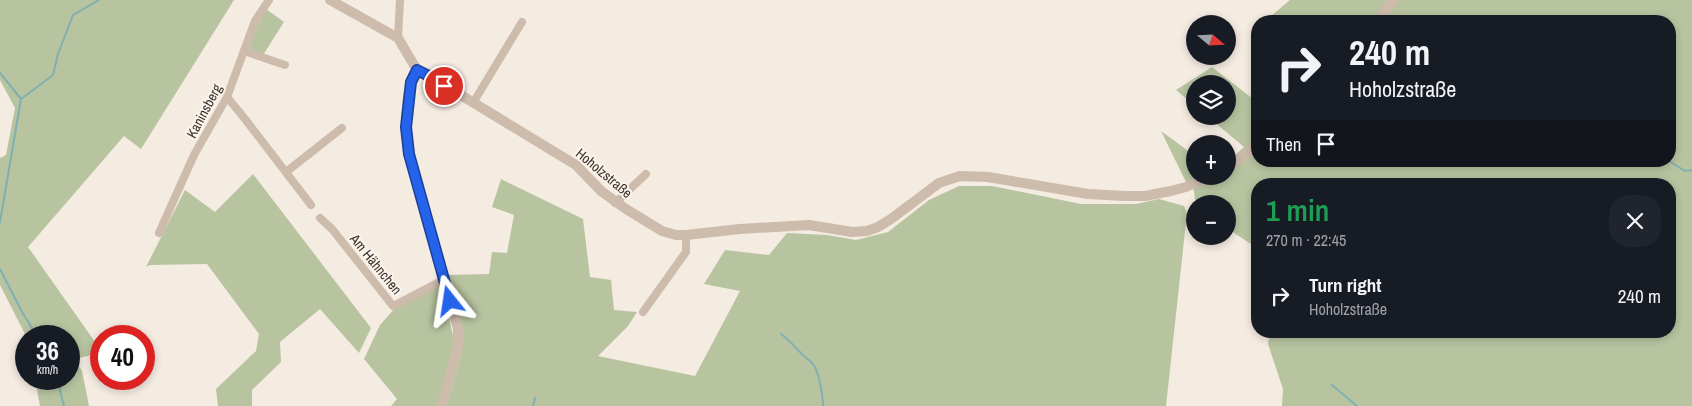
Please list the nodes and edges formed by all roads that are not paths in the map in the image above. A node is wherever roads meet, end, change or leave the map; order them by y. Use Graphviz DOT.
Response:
graph roads {
  1 [pos="269,0"];
  2 [pos="330,0"];
  3 [pos="400,0"];
  4 [pos="1394,0"];
  5 [pos="1382,15"];
  6 [pos="522,22"];
  7 [pos="398,38"];
  8 [pos="244,51"];
  9 [pos="285,65"];
  10 [pos="417,70"];
  11 [pos="227,97"];
  12 [pos="473,103"];
  13 [pos="342,128"];
  14 [pos="1251,150"];
  15 [pos="1236,162"];
  16 [pos="286,172"];
  17 [pos="646,174"];
  18 [pos="1191,185"];
  19 [pos="615,203"];
  20 [pos="311,206"];
  21 [pos="320,218"];
  22 [pos="159,233"];
  23 [pos="686,236"];
  24 [pos="445,281"];
  25 [pos="643,312"];
  26 [pos="442,406"];
  1 -- 8 [label="street, Kaninsberg"];
  2 -- 7 [label="street"];
  3 -- 7 [label="street"];
  4 -- 5 [label="street"];
  6 -- 12 [label="street"];
  7 -- 10 [label="street"];
  8 -- 9 [label="street"];
  8 -- 11 [label="street, Kaninsberg"];
  10 -- 12 [label="street, Hoholzstraße"];
  10 -- 24 [label="street"];
  11 -- 16 [label="street"];
  11 -- 22 [label="street, Kaninsberg"];
  12 -- 19 [label="street, Hoholzstraße"];
  13 -- 16 [label="street"];
  14 -- 15 [label="street"];
  16 -- 20 [label="street"];
  17 -- 19 [label="street"];
  18 -- 23 [label="street, Hoholzstraße"];
  19 -- 23 [label="street, Hoholzstraße"];
  21 -- 24 [label="street, Am Hähnchen"];
  23 -- 25 [label="street"];
  24 -- 26 [label="street"];
}
